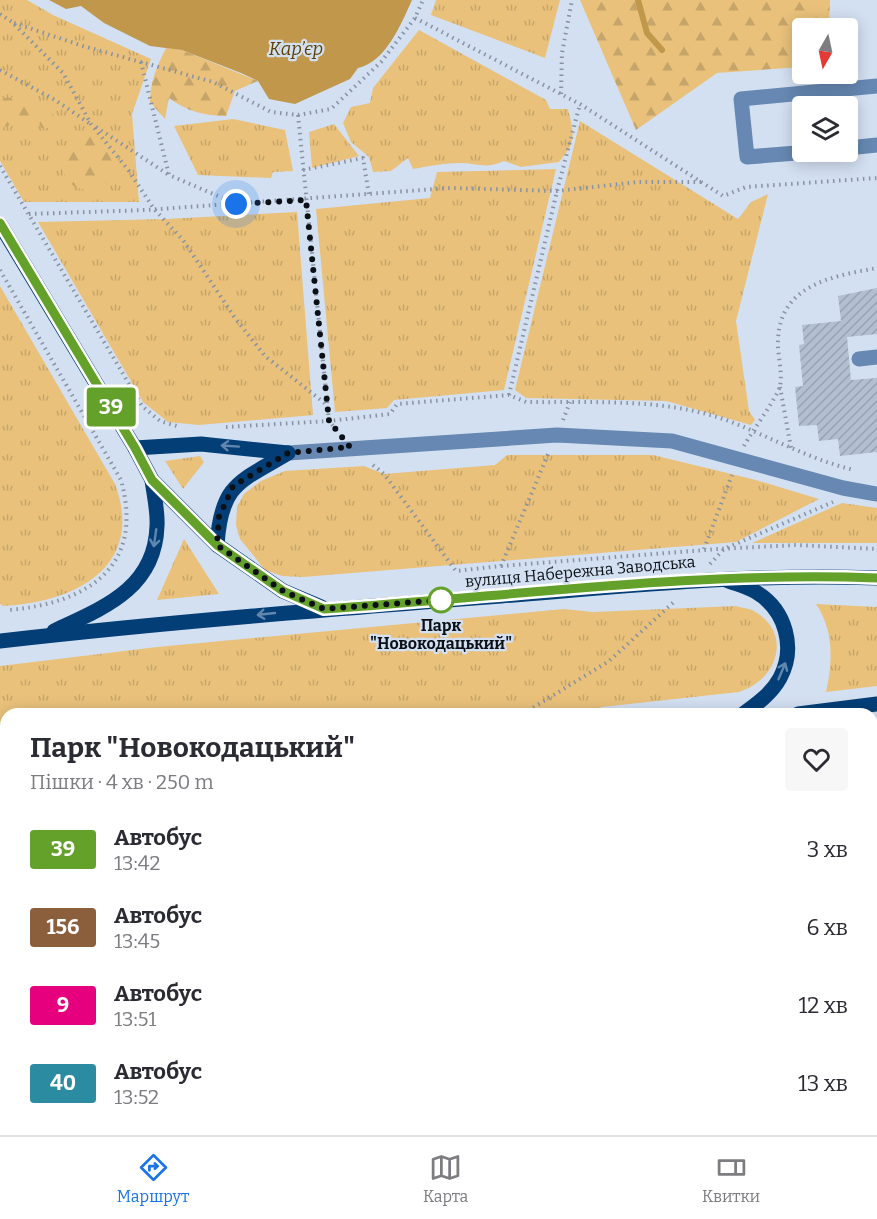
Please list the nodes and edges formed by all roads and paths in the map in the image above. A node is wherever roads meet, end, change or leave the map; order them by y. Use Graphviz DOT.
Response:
graph roads {
  1 [pos="423,0"];
  2 [pos="572,0"];
  3 [pos="0,12"];
  4 [pos="415,18"];
  5 [pos="12,22"];
  6 [pos="141,62"];
  7 [pos="0,70"];
  8 [pos="877,86"];
  9 [pos="561,94"];
  10 [pos="580,104"];
  11 [pos="298,115"];
  12 [pos="91,124"];
  13 [pos="877,145"];
  14 [pos="858,147"];
  15 [pos="792,154"];
  16 [pos="0,166"];
  17 [pos="303,170"];
  18 [pos="169,175"];
  19 [pos="877,178"];
  20 [pos="701,182"];
  21 [pos="556,191"];
  22 [pos="369,195"];
  23 [pos="306,200"];
  24 [pos="236,204"];
  25 [pos="154,209"];
  26 [pos="29,214"];
  27 [pos="0,224"];
  28 [pos="877,268"];
  29 [pos="0,270"];
  30 [pos="877,357"];
  31 [pos="859,359"];
  32 [pos="780,386"];
  33 [pos="509,395"];
  34 [pos="570,402"];
  35 [pos="328,405"];
  36 [pos="329,421"];
  37 [pos="222,428"];
  38 [pos="188,430"];
  39 [pos="751,432"];
  40 [pos="557,435"];
  41 [pos="350,447"];
  42 [pos="135,448"];
  43 [pos="791,448"];
  44 [pos="288,453"];
  45 [pos="739,458"];
  46 [pos="859,471"];
  47 [pos="152,480"];
  48 [pos="877,494"];
  49 [pos="832,503"];
  50 [pos="217,545"];
  51 [pos="724,549"];
  52 [pos="877,549"];
  53 [pos="704,550"];
  54 [pos="501,566"];
  55 [pos="719,578"];
  56 [pos="877,578"];
  57 [pos="696,580"];
  58 [pos="324,609"];
  59 [pos="9,610"];
  60 [pos="42,636"];
  61 [pos="0,640"];
  62 [pos="877,704"];
  63 [pos="533,708"];
  64 [pos="752,708"];
  65 [pos="845,708"];
  1 -- 4 [label="path"];
  2 -- 9 [label="path"];
  3 -- 5 [label="path"];
  4 -- 9 [label="path"];
  4 -- 11 [label="path"];
  5 -- 6 [label="path"];
  5 -- 12 [label="path"];
  6 -- 11 [label="path"];
  6 -- 18 [label="path"];
  7 -- 12 [label="path"];
  8 -- 15 [label="street"];
  9 -- 10 [label="path"];
  10 -- 20 [label="path"];
  10 -- 21 [label="path"];
  11 -- 17 [label="path"];
  12 -- 18 [label="path"];
  12 -- 25 [label="path"];
  13 -- 14 [label="street"];
  16 -- 26 [label="path"];
  17 -- 22 [label="path"];
  17 -- 23 [label="path"];
  18 -- 24 [label="path"];
  19 -- 20 [label="path"];
  20 -- 21 [label="path"];
  21 -- 22 [label="path"];
  21 -- 33 [label="path"];
  22 -- 23 [label="path"];
  23 -- 24 [label="path"];
  23 -- 35 [label="path"];
  24 -- 25 [label="path"];
  25 -- 26 [label="path"];
  25 -- 35 [label="path"];
  26 -- 38 [label="path"];
  27 -- 42 [label="main road"];
  28 -- 32 [label="path"];
  29 -- 59 [label="path"];
  30 -- 31 [label="street"];
  32 -- 39 [label="path"];
  32 -- 43 [label="path"];
  33 -- 34 [label="path"];
  33 -- 36 [label="path"];
  34 -- 39 [label="path"];
  34 -- 40 [label="path"];
  35 -- 36 [label="path"];
  36 -- 37 [label="path"];
  36 -- 41 [label="path"];
  39 -- 43 [label="path"];
  39 -- 45 [label="path"];
  40 -- 41 [label="street"];
  40 -- 45 [label="street"];
  40 -- 54 [label="path"];
  41 -- 44 [label="street"];
  41 -- 54 [label="path"];
  44 -- 42 [label="main road, one-way"];
  42 -- 47 [label="main road"];
  43 -- 46 [label="path"];
  44 -- 50 [label="main road"];
  45 -- 48 [label="street"];
  45 -- 53 [label="path"];
  47 -- 50 [label="main road"];
  47 -- 60 [label="main road, one-way"];
  49 -- 51 [label="path"];
  50 -- 58 [label="main road"];
  51 -- 52 [label="path"];
  51 -- 53 [label="path"];
  51 -- 57 [label="path"];
  53 -- 54 [label="path"];
  55 -- 56 [label="main road, вулиця Набережна Заводська"];
  55 -- 57 [label="main road, вулиця Набережна Заводська"];
  64 -- 55 [label="main road, one-way"];
  57 -- 58 [label="main road, вулиця Набережна Заводська"];
  57 -- 63 [label="path"];
  58 -- 60 [label="main road, вулиця Набережна Заводська, one-way"];
  60 -- 61 [label="main road, вулиця Набережна Заводська"];
  62 -- 65 [label="main road"];
}
